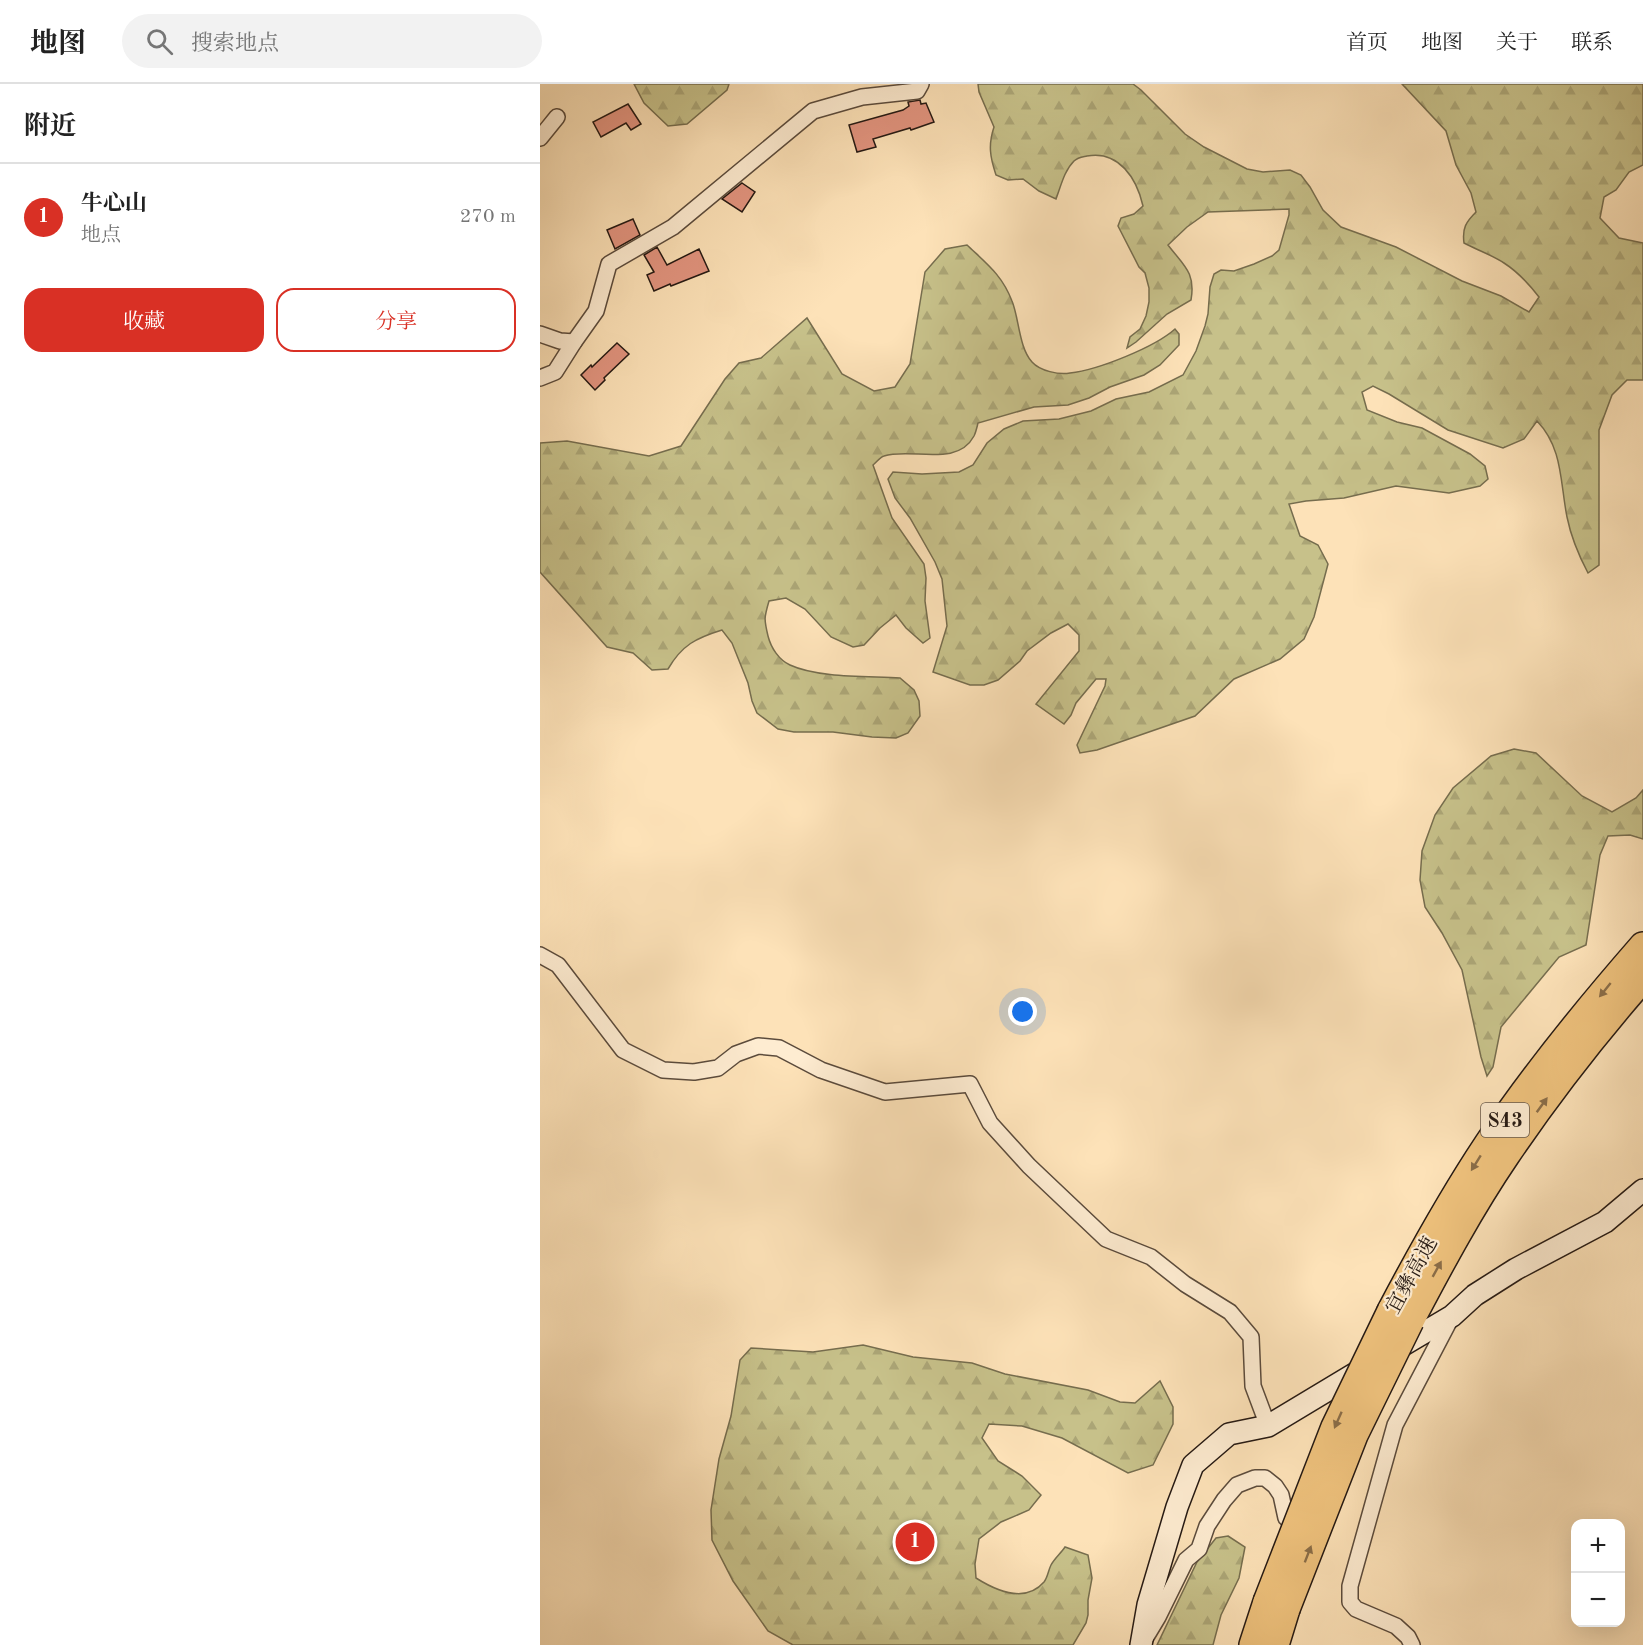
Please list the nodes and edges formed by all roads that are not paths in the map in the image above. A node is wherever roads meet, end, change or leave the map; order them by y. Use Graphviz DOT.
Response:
graph roads {
  1 [pos="921,84"];
  2 [pos="557,117"];
  3 [pos="540,138"];
  4 [pos="540,334"];
  5 [pos="574,342"];
  6 [pos="540,378"];
  7 [pos="1643,946"];
  8 [pos="540,955"];
  9 [pos="1643,978"];
  10 [pos="1643,1190"];
  11 [pos="1400,1316"];
  12 [pos="1452,1316"];
  13 [pos="1269,1426"];
  14 [pos="1286,1518"];
  15 [pos="1277,1605"];
  16 [pos="1141,1645"];
  17 [pos="1253,1645"];
  18 [pos="1275,1645"];
  19 [pos="1412,1645"];
  1 -- 5 [label="street"];
  2 -- 3 [label="street"];
  4 -- 5 [label="street"];
  5 -- 6 [label="street"];
  7 -- 11 [label="highway, 宜彝高速 / S43, one-way"];
  8 -- 13 [label="street"];
  11 -- 9 [label="highway, 宜彝高速 / S43, one-way"];
  10 -- 12 [label="main road"];
  11 -- 15 [label="highway, 宜彝高速 / S43, bridge"];
  12 -- 13 [label="main road"];
  12 -- 19 [label="street"];
  13 -- 16 [label="main road"];
  14 -- 16 [label="street"];
  15 -- 17 [label="highway, 宜彝高速 / S43"];
  15 -- 18 [label="highway, 宜彝高速 / S43"];
}
